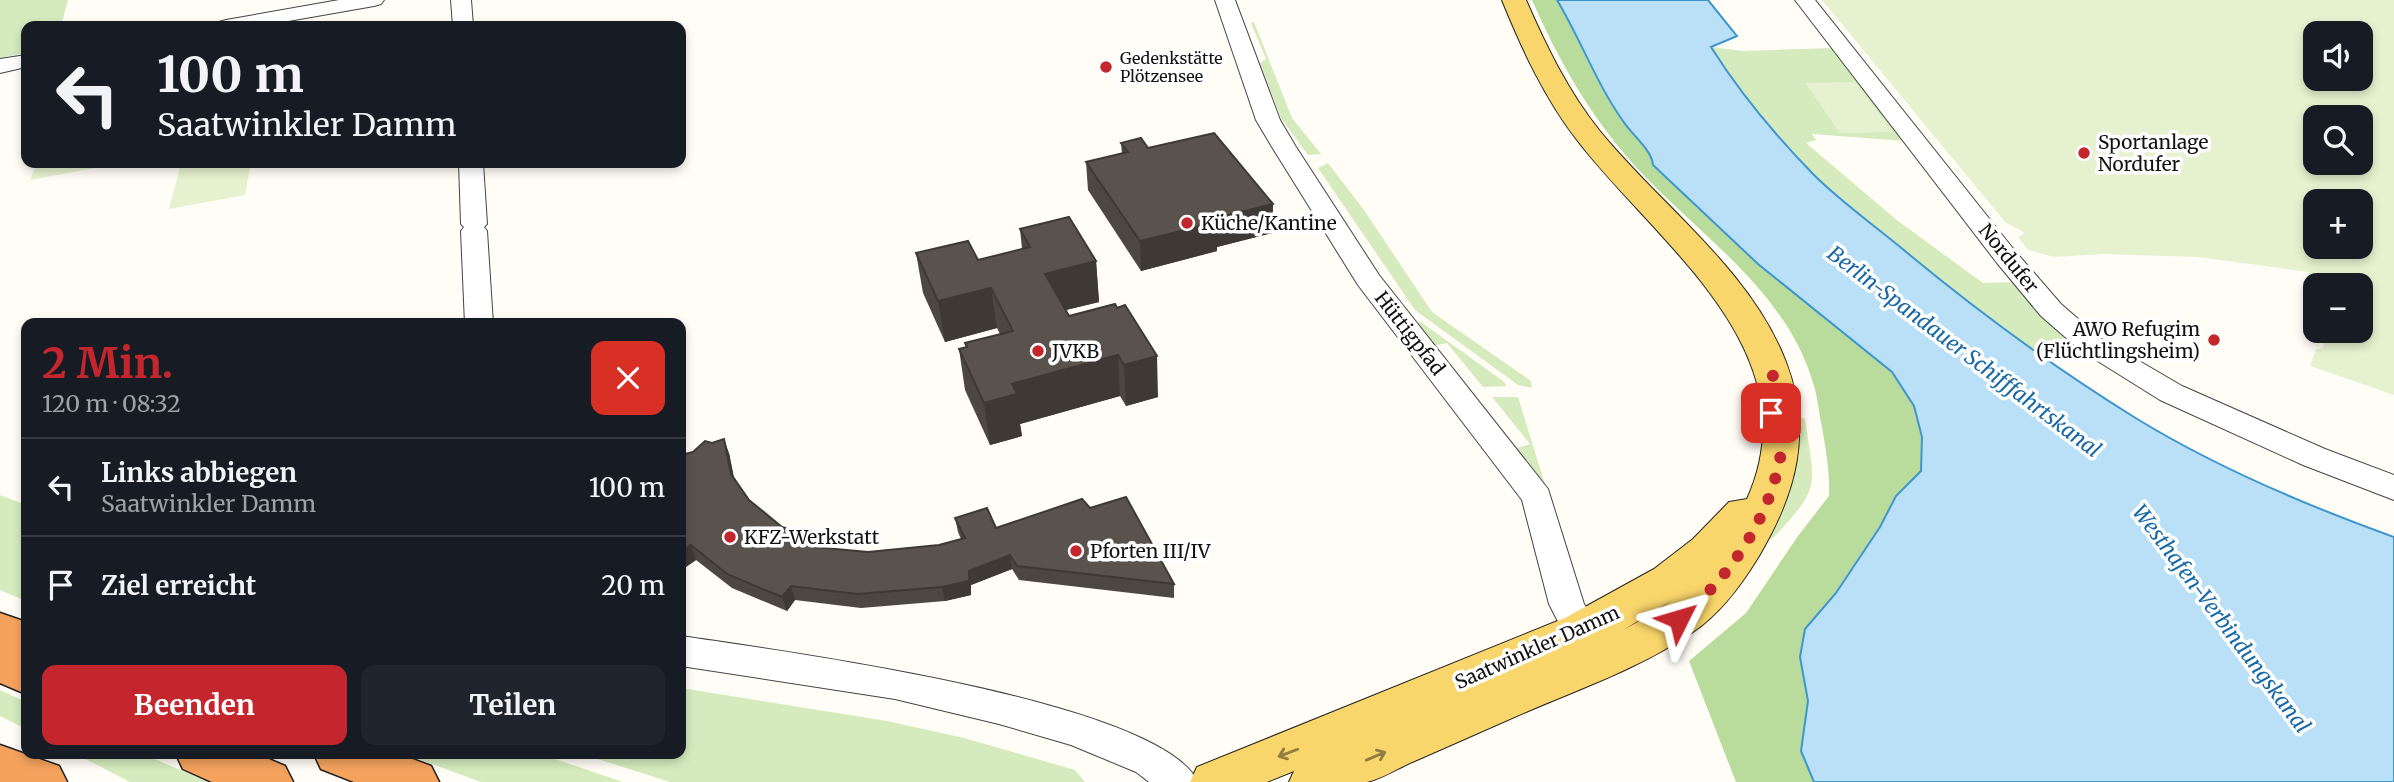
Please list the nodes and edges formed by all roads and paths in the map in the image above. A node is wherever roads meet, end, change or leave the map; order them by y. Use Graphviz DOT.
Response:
graph roads {
  1 [pos="373,0"];
  2 [pos="461,0"];
  3 [pos="1225,0"];
  4 [pos="1514,0"];
  5 [pos="1805,0"];
  6 [pos="254,21"];
  7 [pos="463,21"];
  8 [pos="21,62"];
  9 [pos="0,66"];
  10 [pos="471,168"];
  11 [pos="479,318"];
  12 [pos="2394,488"];
  13 [pos="0,632"];
  14 [pos="21,639"];
  15 [pos="1592,645"];
  16 [pos="686,652"];
  17 [pos="0,661"];
  18 [pos="21,672"];
  19 [pos="213,759"];
  20 [pos="352,759"];
  21 [pos="267,782"];
  22 [pos="413,782"];
  23 [pos="1178,782"];
  24 [pos="1214,782"];
  25 [pos="1313,782"];
  1 -- 6 [label="street"];
  2 -- 7 [label="street"];
  3 -- 15 [label="street, Hüttigpfad"];
  4 -- 15 [label="main road, Saatwinkler Damm"];
  5 -- 12 [label="street, Nordufer"];
  8 -- 9 [label="street"];
  10 -- 11 [label="street"];
  13 -- 14 [label="highway"];
  15 -- 24 [label="main road, Saatwinkler Damm, one-way"];
  25 -- 15 [label="main road, Saatwinkler Damm, one-way"];
  16 -- 23 [label="street"];
  17 -- 18 [label="highway"];
  19 -- 21 [label="highway"];
  20 -- 22 [label="highway"];
}
